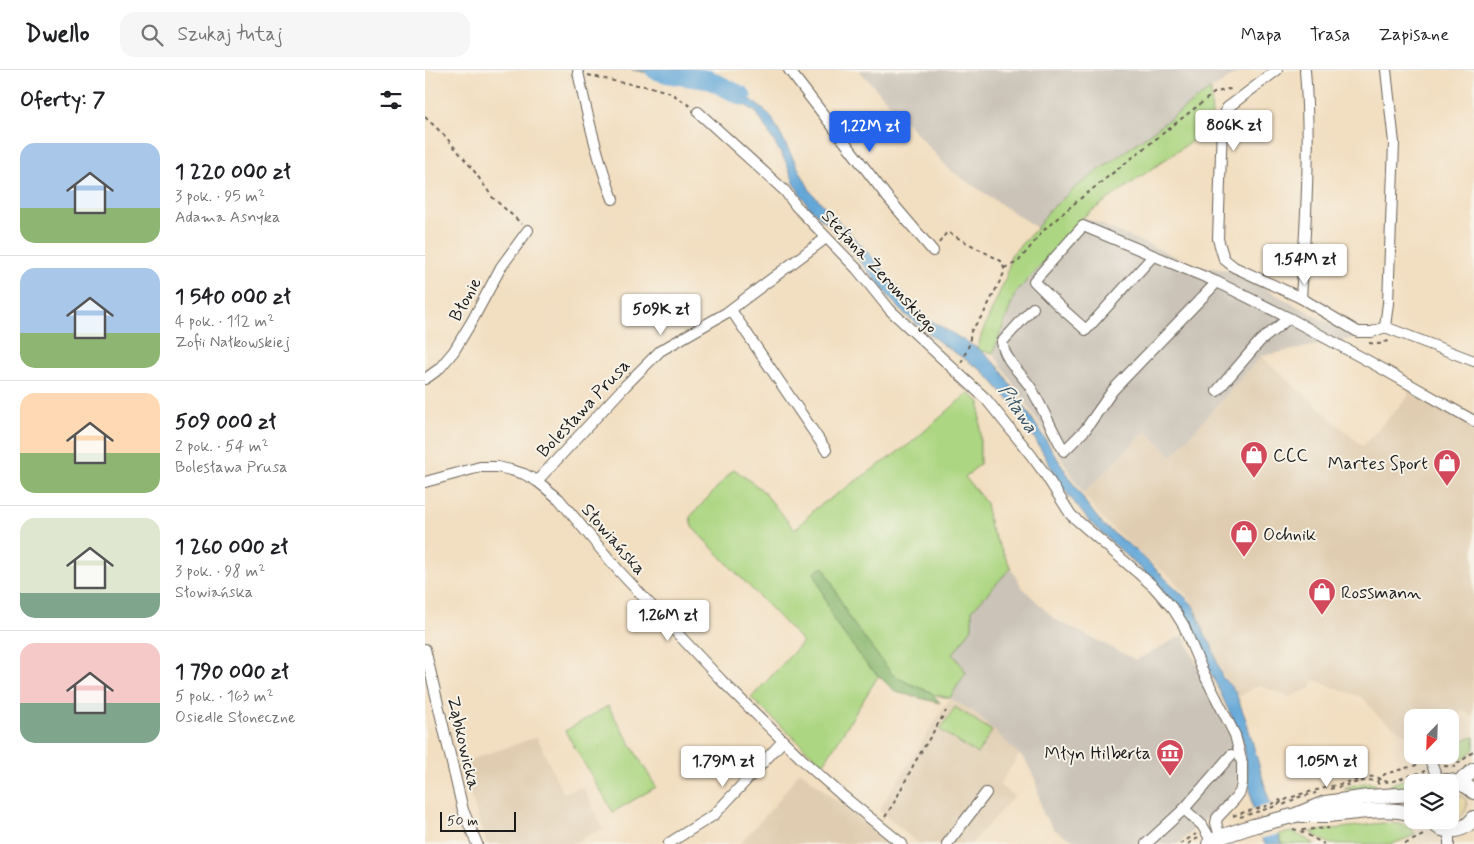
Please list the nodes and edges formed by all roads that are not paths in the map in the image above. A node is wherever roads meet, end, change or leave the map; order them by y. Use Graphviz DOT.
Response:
graph roads {
  1 [pos="789,70"];
  2 [pos="1277,70"];
  3 [pos="1305,70"];
  4 [pos="1386,70"];
  5 [pos="578,72"];
  6 [pos="698,112"];
  7 [pos="613,199"];
  8 [pos="528,230"];
  9 [pos="827,238"];
  10 [pos="933,251"];
  11 [pos="1153,256"];
  12 [pos="1217,282"];
  13 [pos="1301,298"];
  14 [pos="1033,308"];
  15 [pos="731,310"];
  16 [pos="1289,318"];
  17 [pos="1385,327"];
  18 [pos="1474,361"];
  19 [pos="425,379"];
  20 [pos="1217,390"];
  21 [pos="1474,421"];
  22 [pos="826,450"];
  23 [pos="537,481"];
  24 [pos="425,482"];
  25 [pos="425,648"];
  26 [pos="783,741"];
  27 [pos="1231,755"];
  28 [pos="1469,765"];
  29 [pos="1459,781"];
  30 [pos="1459,783"];
  31 [pos="1474,792"];
  32 [pos="986,793"];
  33 [pos="1404,795"];
  34 [pos="1184,809"];
  35 [pos="1404,812"];
  36 [pos="1293,822"];
  37 [pos="1472,825"];
  38 [pos="1449,837"];
  39 [pos="1210,840"];
  40 [pos="669,843"];
  41 [pos="477,844"];
  42 [pos="902,844"];
  43 [pos="947,844"];
  44 [pos="1146,844"];
  1 -- 10 [label="street"];
  2 -- 13 [label="street"];
  3 -- 13 [label="street"];
  4 -- 17 [label="street"];
  5 -- 7 [label="street"];
  6 -- 9 [label="street, Stefana Żeromskiego"];
  8 -- 19 [label="street, Błonie"];
  9 -- 15 [label="street, Bolesława Prusa"];
  9 -- 39 [label="street, Stefana Żeromskiego"];
  11 -- 11 [label="street"];
  11 -- 12 [label="street"];
  12 -- 14 [label="street"];
  12 -- 16 [label="street"];
  13 -- 17 [label="street"];
  15 -- 22 [label="street"];
  15 -- 23 [label="street, Bolesława Prusa"];
  16 -- 20 [label="street"];
  16 -- 21 [label="street"];
  17 -- 18 [label="street"];
  23 -- 24 [label="street, Słowiańska"];
  23 -- 26 [label="street, Słowiańska"];
  25 -- 41 [label="street, Ząbkowicka"];
  26 -- 40 [label="street"];
  26 -- 42 [label="street, Słowiańska"];
  27 -- 34 [label="street"];
  28 -- 29 [label="main road"];
  30 -- 31 [label="main road"];
  32 -- 43 [label="street"];
  33 -- 36 [label="main road"];
  34 -- 39 [label="street"];
  34 -- 44 [label="street"];
  35 -- 36 [label="main road"];
  36 -- 39 [label="main road"];
  37 -- 38 [label="main road"];
}
